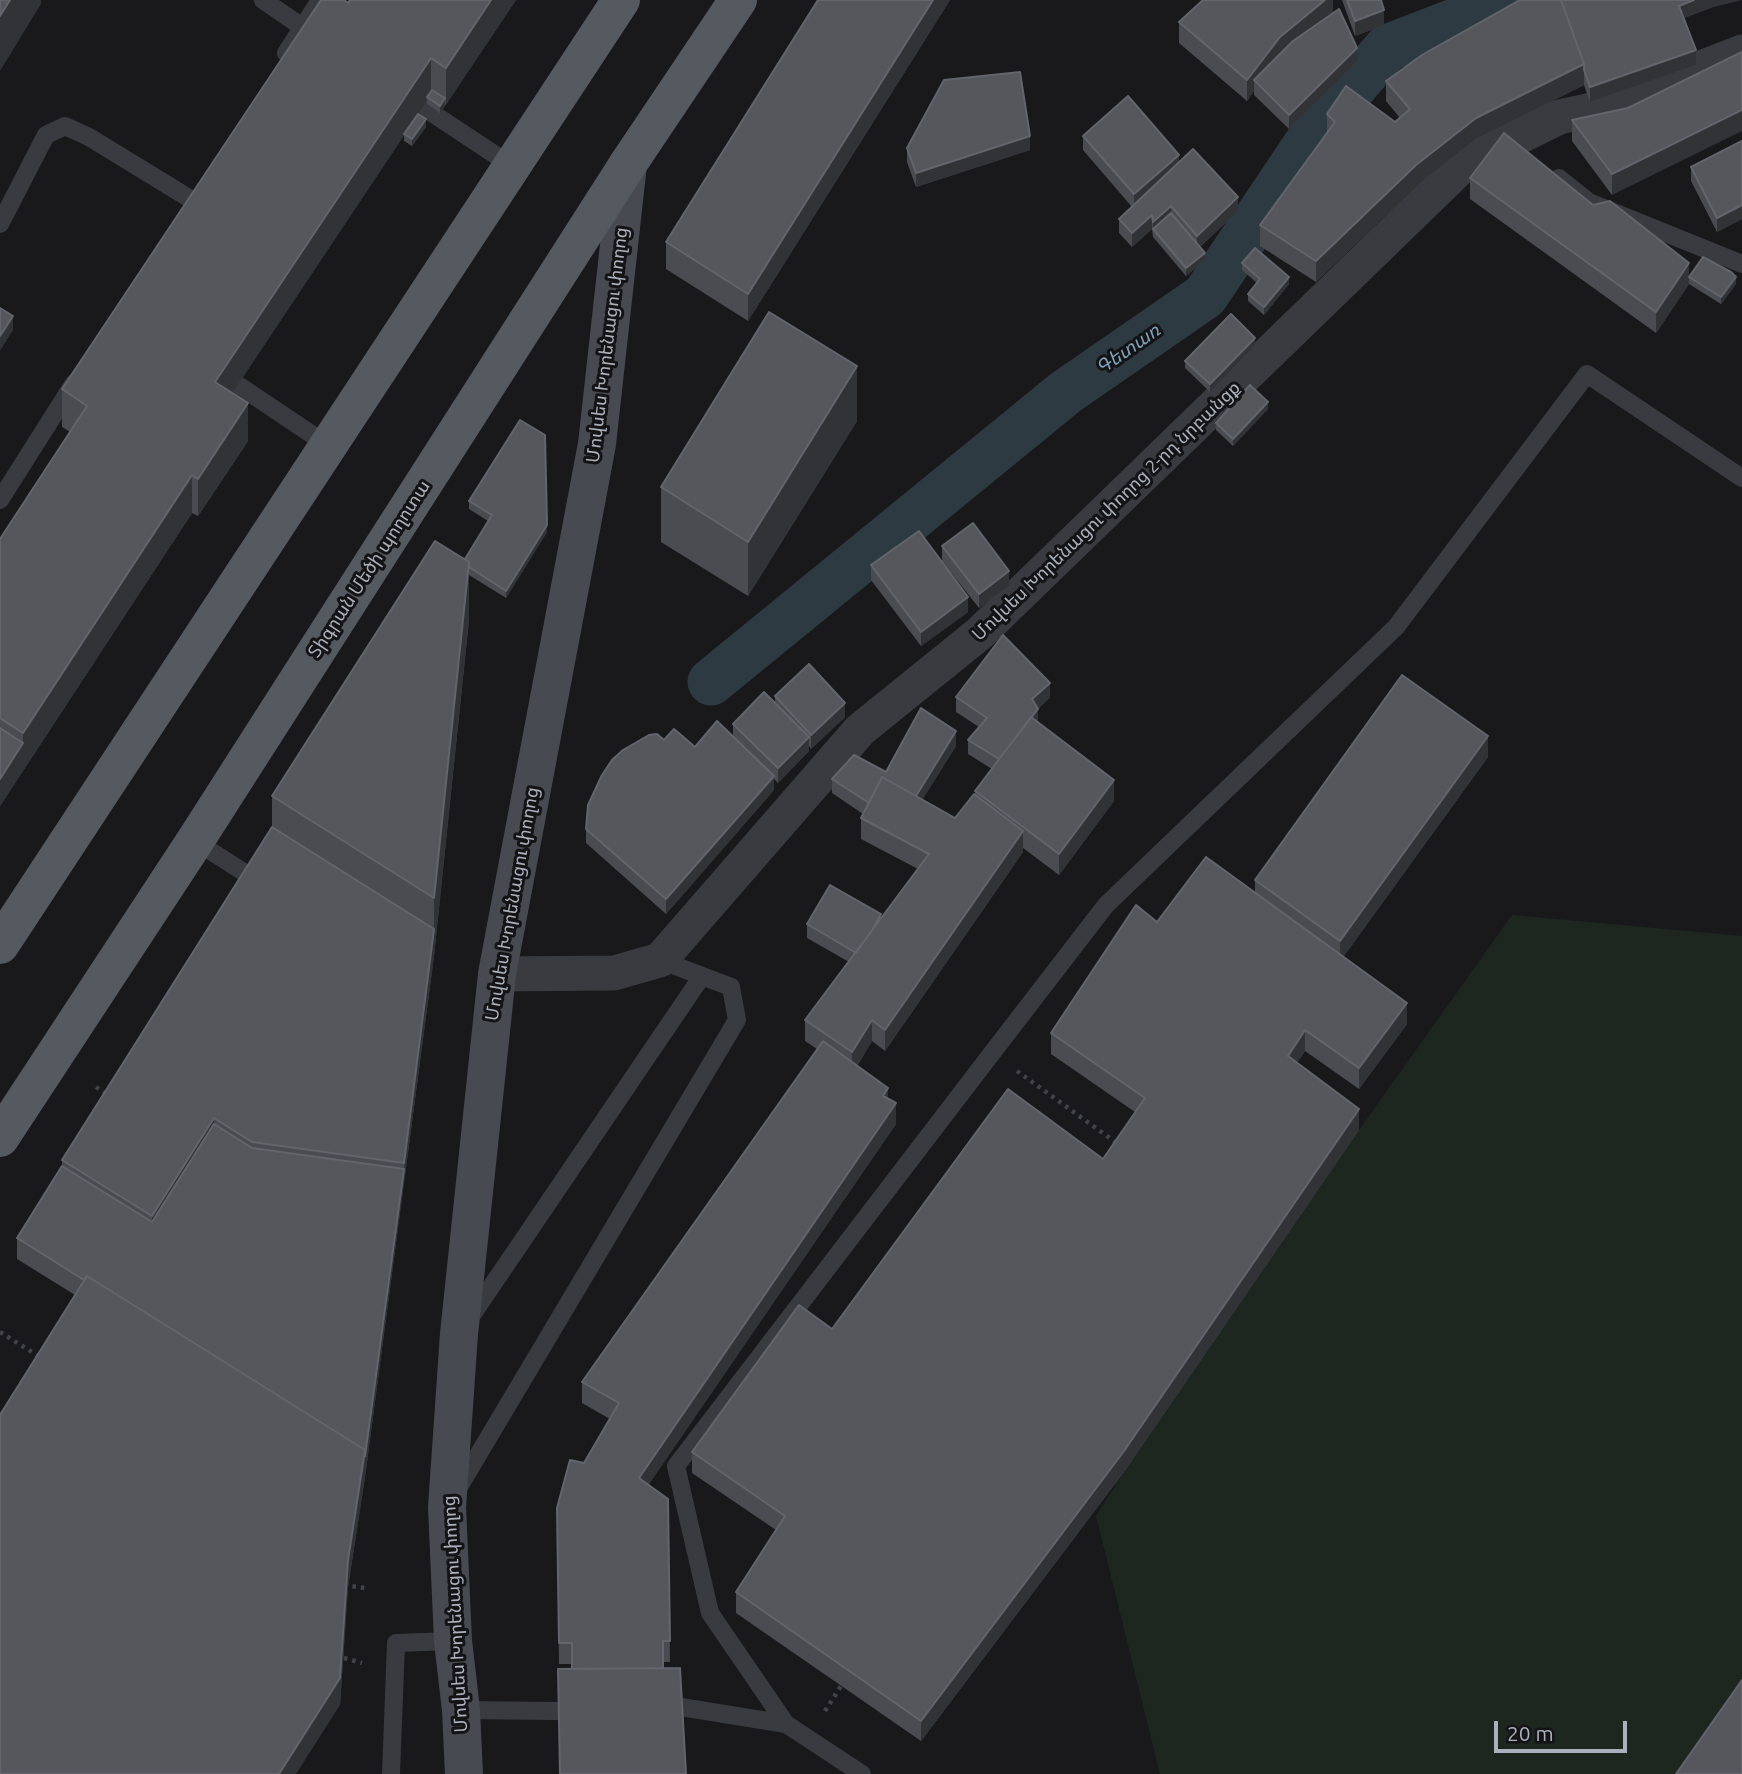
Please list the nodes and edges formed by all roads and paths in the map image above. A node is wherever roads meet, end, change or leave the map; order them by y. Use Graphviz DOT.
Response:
graph roads {
  1 [pos="263,0"];
  2 [pos="320,0"];
  3 [pos="621,0"];
  4 [pos="738,0"];
  5 [pos="303,27"];
  6 [pos="320,38"];
  7 [pos="1742,52"];
  8 [pos="273,73"];
  9 [pos="423,107"];
  10 [pos="628,164"];
  11 [pos="512,166"];
  12 [pos="1549,171"];
  13 [pos="192,200"];
  14 [pos="0,223"];
  15 [pos="1742,264"];
  16 [pos="86,365"];
  17 [pos="238,385"];
  18 [pos="328,446"];
  19 [pos="1742,478"];
  20 [pos="0,500"];
  21 [pos="195,841"];
  22 [pos="256,880"];
  23 [pos="0,944"];
  24 [pos="660,960"];
  25 [pos="497,974"];
  26 [pos="702,976"];
  27 [pos="992,1053"];
  28 [pos="96,1087"];
  29 [pos="116,1101"];
  30 [pos="0,1138"];
  31 [pos="1124,1148"];
  32 [pos="0,1332"];
  33 [pos="459,1334"];
  34 [pos="49,1363"];
  35 [pos="447,1507"];
  36 [pos="335,1583"];
  37 [pos="365,1588"];
  38 [pos="453,1640"];
  39 [pos="344,1658"];
  40 [pos="362,1663"];
  41 [pos="681,1707"];
  42 [pos="461,1710"];
  43 [pos="558,1711"];
  44 [pos="786,1724"];
  45 [pos="391,1774"];
  46 [pos="464,1774"];
  47 [pos="862,1774"];
  1 -- 5 [label="lane"];
  2 -- 5 [label="lane"];
  3 -- 11 [label="main road"];
  4 -- 10 [label="main road, Տիգրան Մեծի պողոտա"];
  5 -- 6 [label="lane"];
  5 -- 8 [label="lane"];
  7 -- 24 [label="street, Մովսես Խորենացու փողոց 2-րդ նրբանցք"];
  9 -- 11 [label="lane"];
  10 -- 21 [label="main road, Տիգրան Մեծի պողոտա"];
  10 -- 25 [label="main road, Մովսես Խորենացու փողոց"];
  11 -- 18 [label="main road"];
  12 -- 15 [label="lane"];
  13 -- 14 [label="lane"];
  16 -- 20 [label="lane"];
  17 -- 18 [label="lane"];
  18 -- 23 [label="main road"];
  19 -- 27 [label="lane"];
  21 -- 22 [label="lane"];
  21 -- 30 [label="main road, Տիգրան Մեծի պողոտա"];
  24 -- 25 [label="street"];
  24 -- 26 [label="lane"];
  25 -- 33 [label="main road, Մովսես Խորենացու փողոց"];
  26 -- 33 [label="lane"];
  26 -- 35 [label="lane"];
  27 -- 31 [label="path"];
  27 -- 44 [label="lane"];
  28 -- 29 [label="path"];
  32 -- 34 [label="path"];
  33 -- 35 [label="main road, Մովսես Խորենացու փողոց"];
  35 -- 38 [label="main road, Մովսես Խորենացու փողոց"];
  36 -- 37 [label="path"];
  38 -- 42 [label="main road, Մովսես Խորենացու փողոց"];
  38 -- 45 [label="lane"];
  39 -- 40 [label="path"];
  41 -- 44 [label="lane"];
  42 -- 43 [label="lane"];
  42 -- 46 [label="main road, Մովսես Խորենացու փողոց"];
  44 -- 47 [label="lane"];
}
